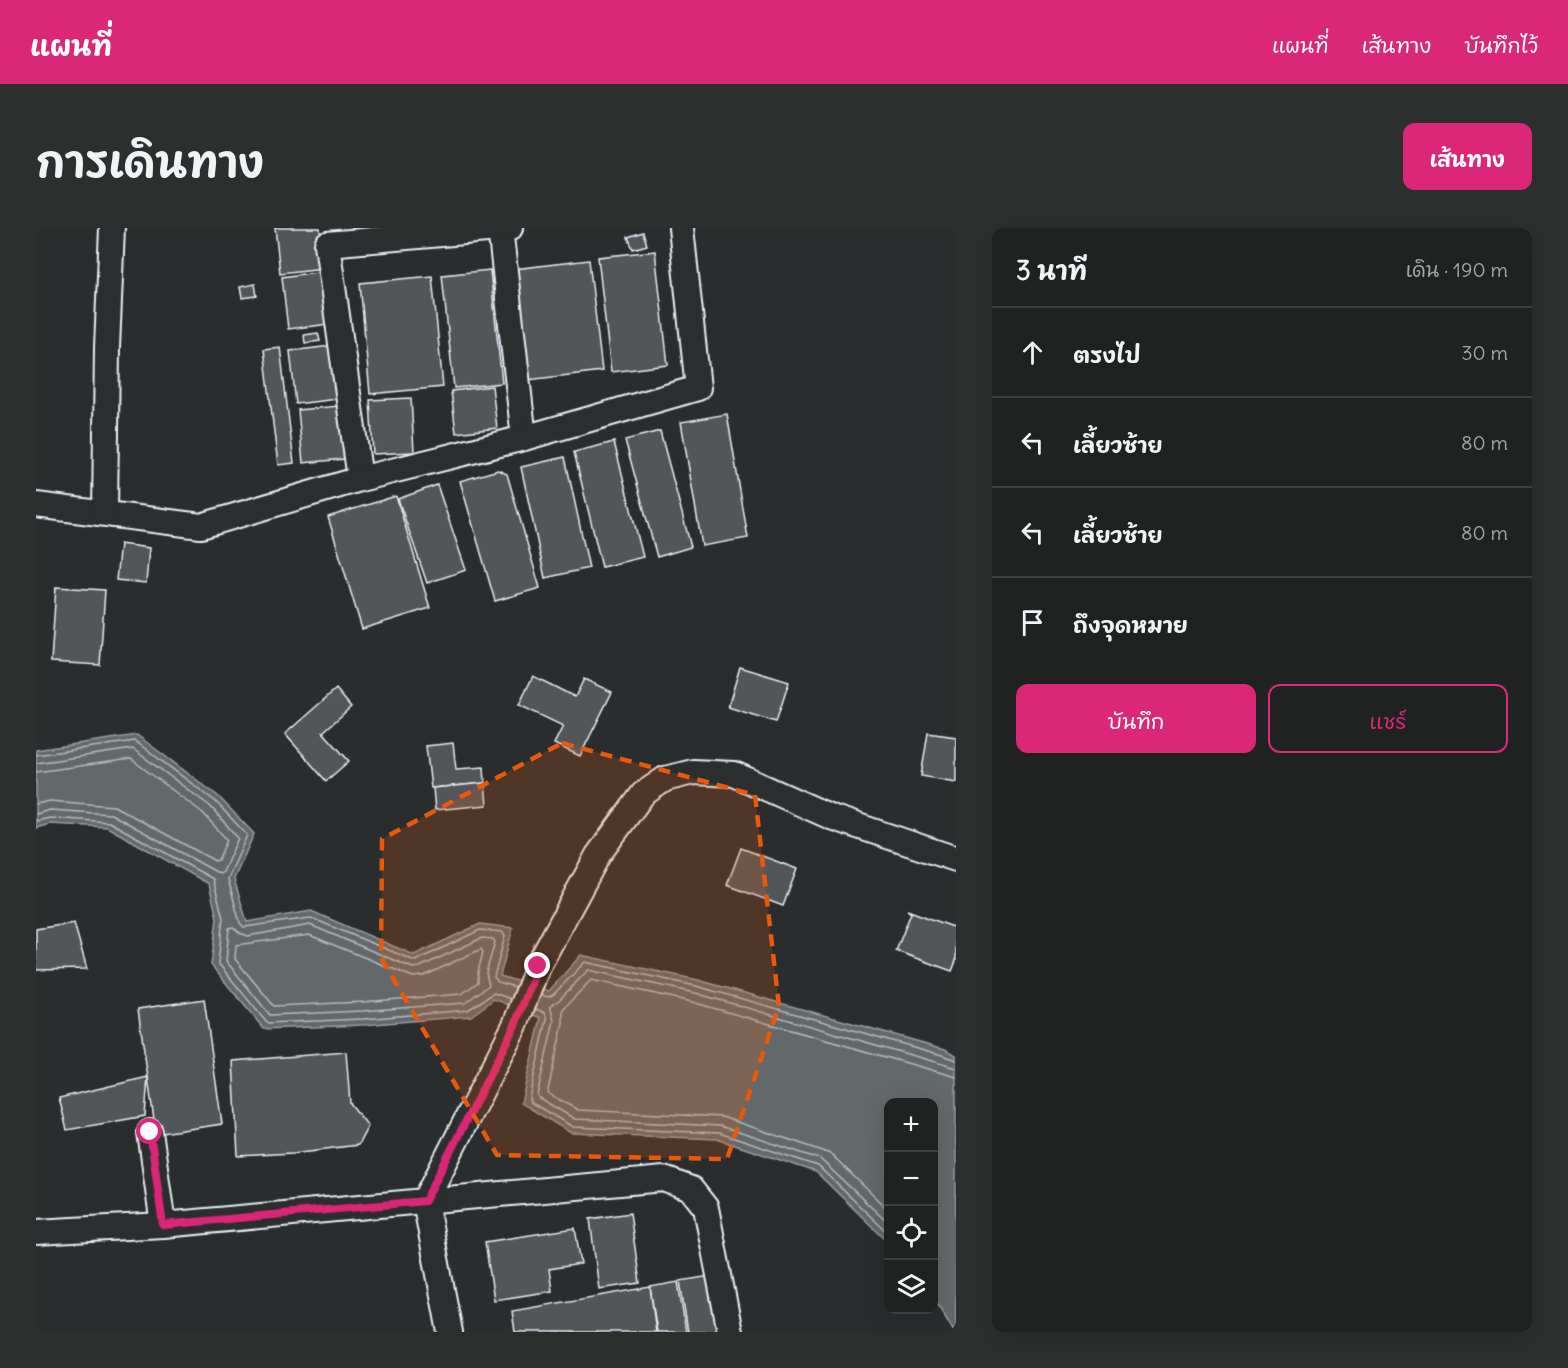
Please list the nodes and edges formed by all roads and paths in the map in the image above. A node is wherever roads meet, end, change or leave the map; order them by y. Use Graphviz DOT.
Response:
graph roads {
  1 [pos="112,228"];
  2 [pos="504,228"];
  3 [pos="681,228"];
  4 [pos="524,438"];
  5 [pos="360,479"];
  6 [pos="36,505"];
  7 [pos="105,513"];
  8 [pos="956,859"];
  9 [pos="150,1132"];
  10 [pos="425,1201"];
  11 [pos="163,1225"];
  12 [pos="36,1232"];
  13 [pos="450,1332"];
  14 [pos="730,1332"];
  1 -- 7 [label="street"];
  2 -- 4 [label="street"];
  2 -- 5 [label="street"];
  3 -- 4 [label="street"];
  4 -- 5 [label="street"];
  5 -- 7 [label="street"];
  6 -- 7 [label="street"];
  8 -- 10 [label="street"];
  9 -- 11 [label="street"];
  10 -- 11 [label="street"];
  10 -- 13 [label="street"];
  10 -- 14 [label="street"];
  11 -- 12 [label="street"];
}
